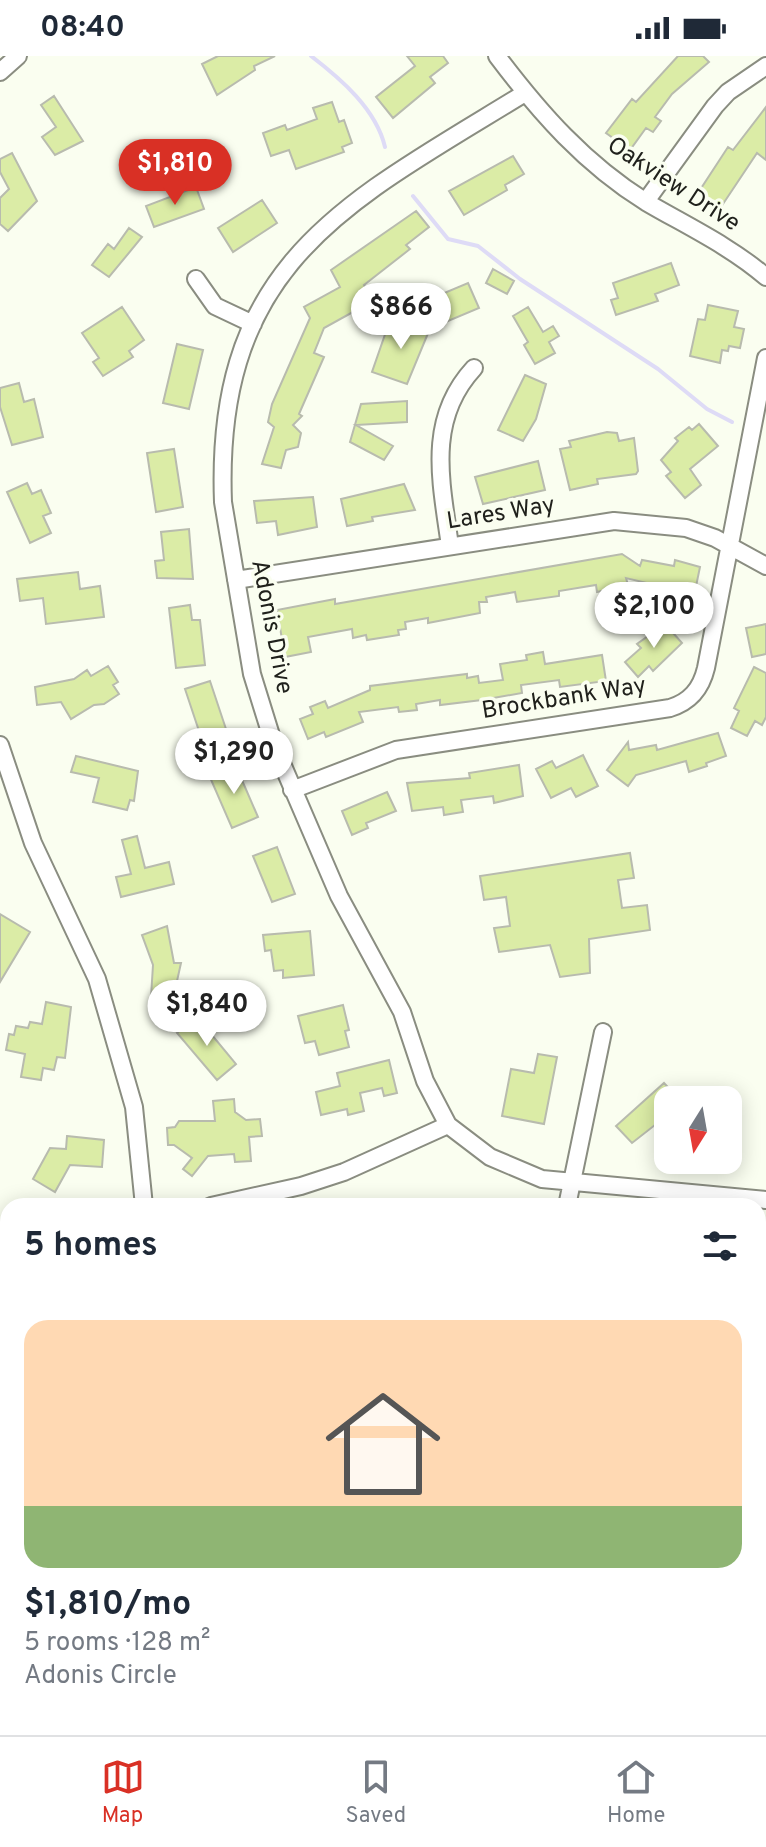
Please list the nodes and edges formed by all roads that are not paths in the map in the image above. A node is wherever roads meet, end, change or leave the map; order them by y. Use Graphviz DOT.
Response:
graph roads {
  1 [pos="18,56"];
  2 [pos="497,56"];
  3 [pos="766,66"];
  4 [pos="0,72"];
  5 [pos="525,93"];
  6 [pos="646,201"];
  7 [pos="766,277"];
  8 [pos="196,279"];
  9 [pos="253,324"];
  10 [pos="766,358"];
  11 [pos="474,368"];
  12 [pos="450,546"];
  13 [pos="730,546"];
  14 [pos="766,566"];
  15 [pos="236,580"];
  16 [pos="0,745"];
  17 [pos="292,790"];
  18 [pos="603,1032"];
  19 [pos="448,1125"];
  20 [pos="572,1182"];
  21 [pos="143,1198"];
  22 [pos="247,1198"];
  23 [pos="569,1198"];
  24 [pos="744,1198"];
  1 -- 4 [label="street"];
  2 -- 5 [label="street, Oakview Drive"];
  3 -- 6 [label="street"];
  5 -- 6 [label="street, Oakview Drive"];
  5 -- 9 [label="street, Adonis Drive"];
  6 -- 7 [label="street, Oakview Drive"];
  8 -- 9 [label="street"];
  9 -- 15 [label="street, Adonis Drive"];
  10 -- 13 [label="street, Brockbank Way"];
  11 -- 12 [label="street"];
  12 -- 13 [label="street, Lares Way"];
  12 -- 15 [label="street, Lares Way"];
  13 -- 14 [label="street, Lares Way"];
  13 -- 17 [label="street, Brockbank Way"];
  15 -- 17 [label="street, Adonis Drive"];
  16 -- 21 [label="street"];
  17 -- 19 [label="street, Adonis Drive"];
  18 -- 20 [label="street"];
  19 -- 20 [label="street, Adonis Drive"];
  19 -- 22 [label="street"];
  20 -- 23 [label="street"];
  20 -- 24 [label="street, Adonis Drive"];
}
